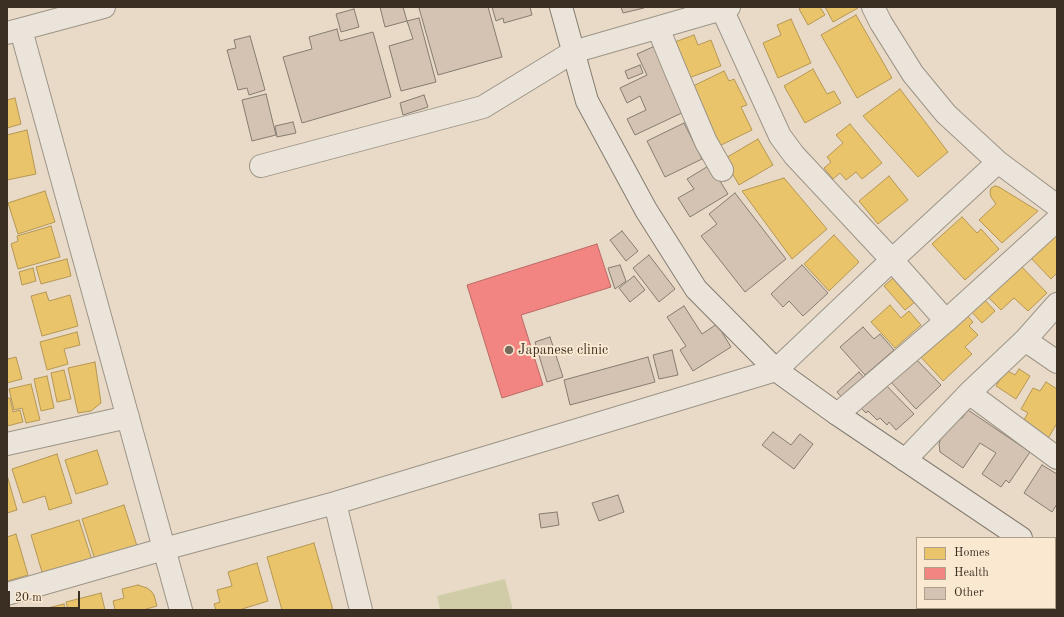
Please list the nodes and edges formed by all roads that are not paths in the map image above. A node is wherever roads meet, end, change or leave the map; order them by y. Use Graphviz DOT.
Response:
graph roads {
  1 [pos="104,7"];
  2 [pos="561,7"];
  3 [pos="873,7"];
  4 [pos="725,8"];
  5 [pos="658,28"];
  6 [pos="14,31"];
  7 [pos="573,52"];
  8 [pos="998,162"];
  9 [pos="261,166"];
  10 [pos="722,170"];
  11 [pos="1057,206"];
  12 [pos="1057,220"];
  13 [pos="892,260"];
  14 [pos="1057,304"];
  15 [pos="946,321"];
  16 [pos="1025,340"];
  17 [pos="1057,362"];
  18 [pos="776,370"];
  19 [pos="969,393"];
  20 [pos="837,414"];
  21 [pos="128,417"];
  22 [pos="7,444"];
  23 [pos="1057,458"];
  24 [pos="905,460"];
  25 [pos="335,503"];
  26 [pos="1020,537"];
  27 [pos="164,549"];
  28 [pos="7,594"];
  29 [pos="181,610"];
  30 [pos="361,610"];
  1 -- 6 [label="street"];
  2 -- 7 [label="street"];
  3 -- 8 [label="street"];
  4 -- 5 [label="street"];
  4 -- 13 [label="street"];
  5 -- 7 [label="street"];
  5 -- 10 [label="street"];
  6 -- 21 [label="street"];
  7 -- 9 [label="street"];
  7 -- 18 [label="street"];
  8 -- 11 [label="street"];
  8 -- 13 [label="street"];
  12 -- 15 [label="street"];
  13 -- 15 [label="street"];
  13 -- 18 [label="street"];
  14 -- 16 [label="street"];
  15 -- 20 [label="street"];
  16 -- 17 [label="street"];
  16 -- 19 [label="street"];
  18 -- 20 [label="street"];
  18 -- 25 [label="street"];
  19 -- 23 [label="street"];
  19 -- 24 [label="street"];
  20 -- 24 [label="street"];
  21 -- 22 [label="street"];
  21 -- 27 [label="street"];
  24 -- 26 [label="street"];
  25 -- 27 [label="street"];
  25 -- 30 [label="street"];
  27 -- 28 [label="street"];
  27 -- 29 [label="street"];
}
